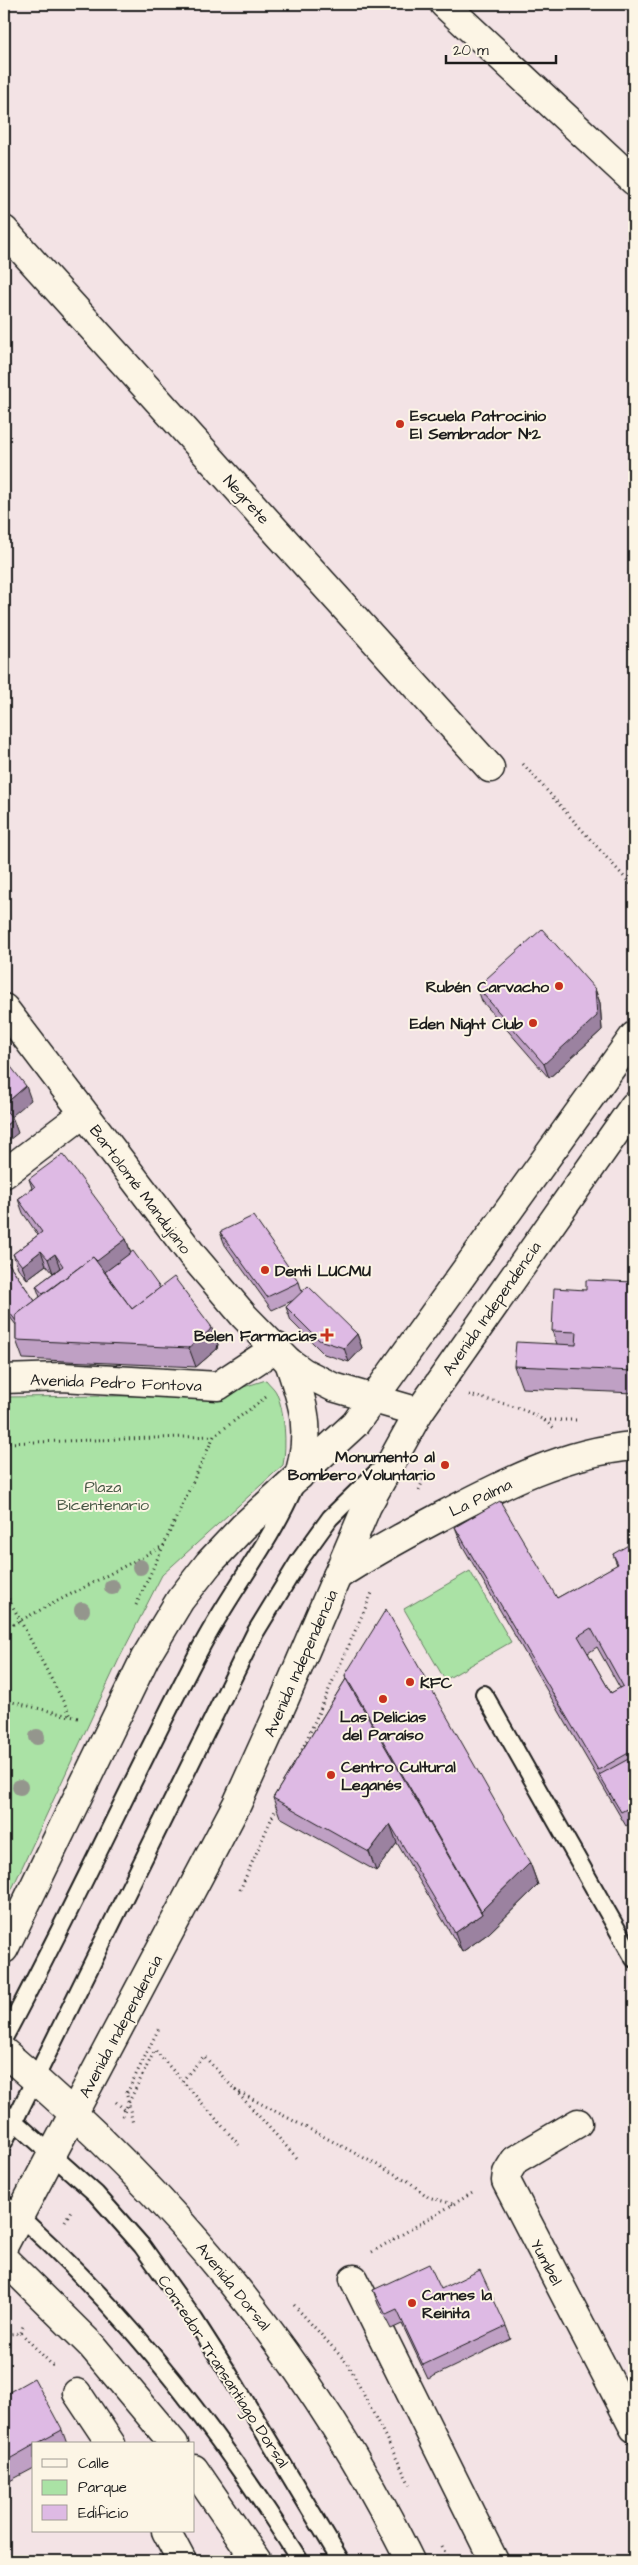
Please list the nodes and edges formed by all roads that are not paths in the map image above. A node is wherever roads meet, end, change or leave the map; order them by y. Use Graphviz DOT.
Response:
graph roads {
  1 [pos="444,4"];
  2 [pos="634,180"];
  3 [pos="4,230"];
  4 [pos="490,768"];
  5 [pos="4,1008"];
  6 [pos="634,1036"];
  7 [pos="634,1106"];
  8 [pos="83,1114"];
  9 [pos="4,1174"];
  10 [pos="283,1354"];
  11 [pos="4,1379"];
  12 [pos="374,1397"];
  13 [pos="418,1412"];
  14 [pos="634,1446"];
  15 [pos="391,1460"];
  16 [pos="299,1476"];
  17 [pos="338,1576"];
  18 [pos="484,1694"];
  19 [pos="4,1949"];
  20 [pos="633,1953"];
  21 [pos="4,2038"];
  22 [pos="4,2052"];
  23 [pos="36,2080"];
  24 [pos="74,2113"];
  25 [pos="9,2116"];
  26 [pos="578,2123"];
  27 [pos="4,2142"];
  28 [pos="52,2154"];
  29 [pos="12,2210"];
  30 [pos="4,2245"];
  31 [pos="4,2259"];
  32 [pos="354,2279"];
  33 [pos="77,2393"];
  34 [pos="634,2428"];
  35 [pos="110,2442"];
  36 [pos="172,2442"];
  37 [pos="195,2470"];
  38 [pos="167,2532"];
  39 [pos="182,2561"];
  40 [pos="257,2561"];
  41 [pos="300,2561"];
  42 [pos="341,2561"];
  43 [pos="410,2561"];
  44 [pos="494,2561"];
  1 -- 2 [label="main road"];
  3 -- 4 [label="main road, Negrete"];
  5 -- 8 [label="main road, Bartolomé Mandujano"];
  6 -- 12 [label="main road"];
  7 -- 13 [label="main road, Avenida Independencia"];
  8 -- 9 [label="main road"];
  8 -- 10 [label="main road, Bartolomé Mandujano"];
  10 -- 11 [label="main road, Avenida Pedro Fontova"];
  10 -- 12 [label="main road"];
  10 -- 16 [label="main road"];
  12 -- 13 [label="main road"];
  12 -- 16 [label="main road"];
  13 -- 15 [label="main road, Avenida Independencia"];
  14 -- 17 [label="main road, La Palma"];
  15 -- 17 [label="main road, Avenida Independencia"];
  15 -- 23 [label="lane"];
  16 -- 19 [label="main road"];
  16 -- 21 [label="lane"];
  17 -- 24 [label="main road, Avenida Independencia"];
  18 -- 20 [label="lane"];
  22 -- 23 [label="main road, Avenida Dorsal"];
  23 -- 24 [label="main road, Avenida Dorsal"];
  23 -- 25 [label="lane"];
  24 -- 28 [label="main road, Avenida Independencia"];
  24 -- 43 [label="main road, Avenida Dorsal"];
  25 -- 27 [label="lane"];
  25 -- 28 [label="lane, Corredor Transantiago Dorsal"];
  26 -- 34 [label="main road, Yumbel"];
  28 -- 29 [label="main road, Avenida Independencia"];
  28 -- 42 [label="lane, Corredor Transantiago Dorsal"];
  29 -- 30 [label="main road, Avenida Independencia"];
  29 -- 41 [label="lane"];
  31 -- 36 [label="main road"];
  32 -- 44 [label="main road"];
  33 -- 35 [label="main road"];
  37 -- 40 [label="main road"];
  38 -- 39 [label="main road"];
}
